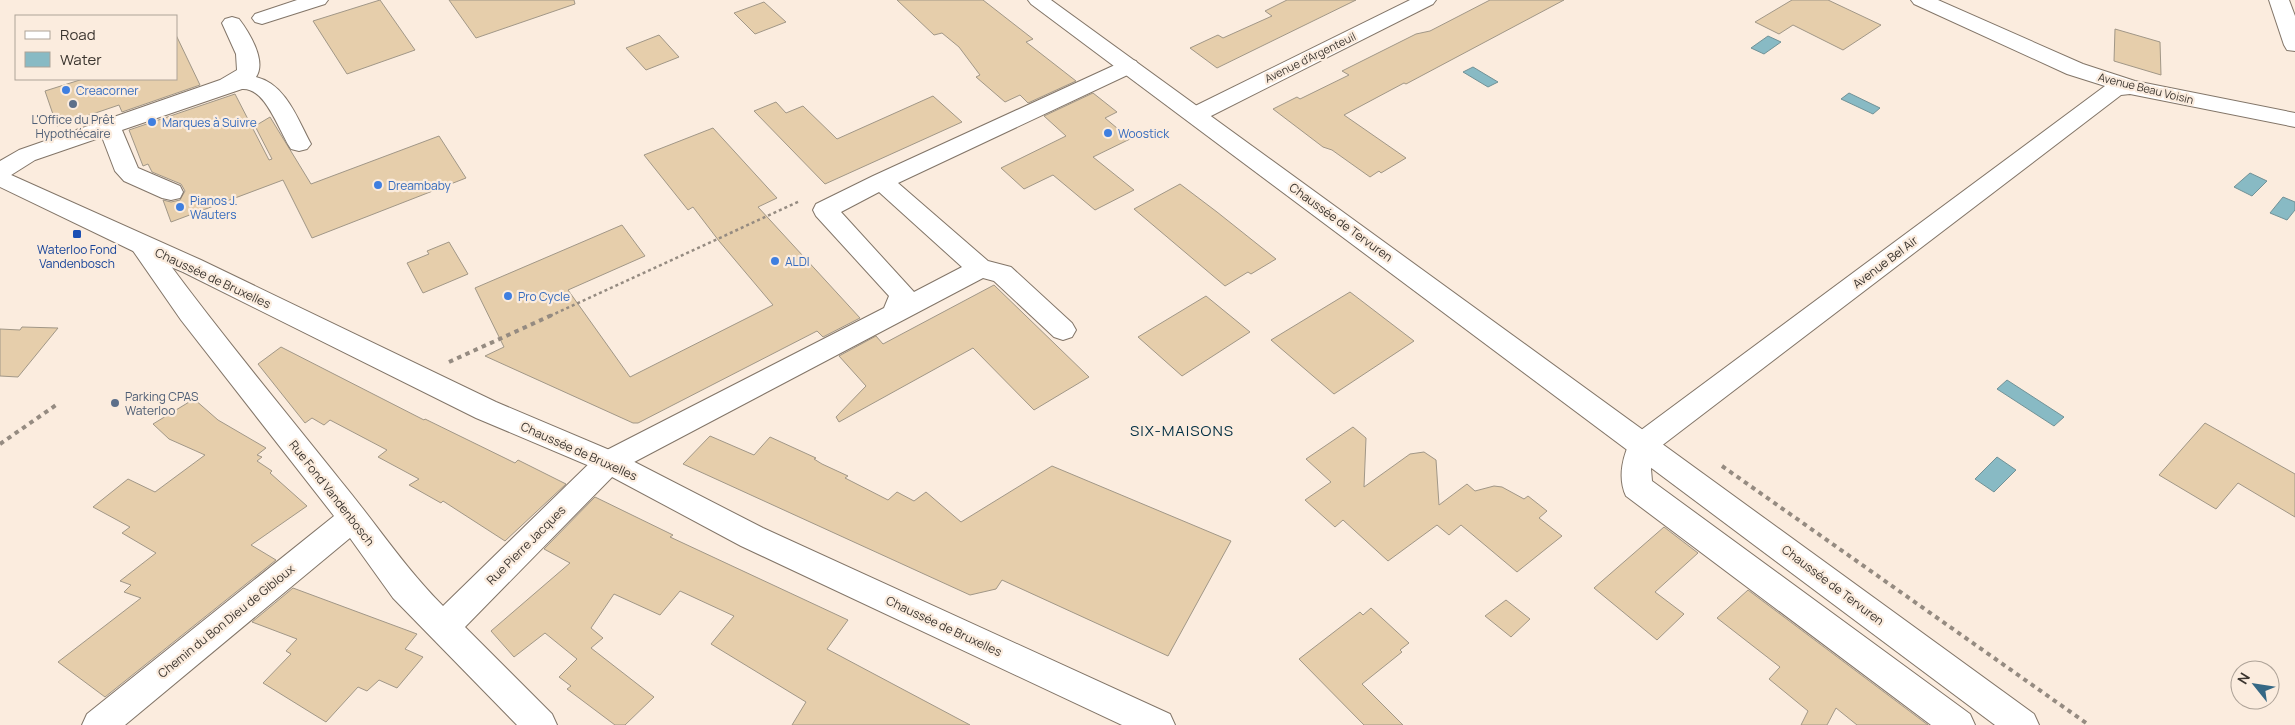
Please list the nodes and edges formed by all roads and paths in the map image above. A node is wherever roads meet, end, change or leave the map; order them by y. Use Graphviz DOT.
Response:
graph roads {
  1 [pos="318,0"];
  2 [pos="1038,0"];
  3 [pos="1426,0"];
  4 [pos="1921,0"];
  5 [pos="2279,0"];
  6 [pos="262,18"];
  7 [pos="232,23"];
  8 [pos="2295,45"];
  9 [pos="1128,66"];
  10 [pos="228,85"];
  11 [pos="2130,86"];
  12 [pos="1195,115"];
  13 [pos="2295,120"];
  14 [pos="109,126"];
  15 [pos="299,144"];
  16 [pos="0,172"];
  17 [pos="0,178"];
  18 [pos="881,181"];
  19 [pos="171,192"];
  20 [pos="804,199"];
  21 [pos="142,245"];
  22 [pos="980,269"];
  23 [pos="893,315"];
  24 [pos="1063,330"];
  25 [pos="416,376"];
  26 [pos="59,403"];
  27 [pos="0,444"];
  28 [pos="1643,444"];
  29 [pos="1715,461"];
  30 [pos="609,462"];
  31 [pos="353,518"];
  32 [pos="442,628"];
  33 [pos="1150,723"];
  34 [pos="99,725"];
  35 [pos="540,725"];
  36 [pos="1958,725"];
  37 [pos="2022,725"];
  38 [pos="2089,725"];
  1 -- 6 [label="street"];
  2 -- 9 [label="street, Chaussée de Tervuren"];
  3 -- 12 [label="street, Avenue d'Argenteuil"];
  4 -- 11 [label="street, Avenue Beau Voisin"];
  5 -- 8 [label="street"];
  7 -- 10 [label="street"];
  9 -- 12 [label="street, Chaussée de Tervuren"];
  9 -- 18 [label="street"];
  10 -- 14 [label="street"];
  10 -- 15 [label="street"];
  11 -- 13 [label="street, Avenue Beau Voisin"];
  11 -- 28 [label="street, Avenue Bel Air"];
  12 -- 28 [label="street, Chaussée de Tervuren"];
  14 -- 16 [label="street"];
  14 -- 19 [label="street"];
  17 -- 21 [label="street, Chaussée de Bruxelles"];
  18 -- 22 [label="street"];
  18 -- 23 [label="street"];
  20 -- 25 [label="path"];
  21 -- 25 [label="street, Chaussée de Bruxelles"];
  21 -- 31 [label="street, Rue Fond Vandenbosch"];
  22 -- 23 [label="street, Rue Pierre Jacques"];
  22 -- 24 [label="street"];
  23 -- 30 [label="street, Rue Pierre Jacques"];
  25 -- 30 [label="street, Chaussée de Bruxelles"];
  26 -- 27 [label="path"];
  28 -- 36 [label="street"];
  28 -- 37 [label="street, Chaussée de Tervuren"];
  29 -- 38 [label="path"];
  30 -- 32 [label="street, Rue Pierre Jacques"];
  30 -- 33 [label="street, Chaussée de Bruxelles"];
  31 -- 32 [label="street, Rue Fond Vandenbosch"];
  31 -- 34 [label="street, Chemin du Bon Dieu de Gibloux"];
  32 -- 35 [label="street, Rue Fond Vandenbosch"];
}
